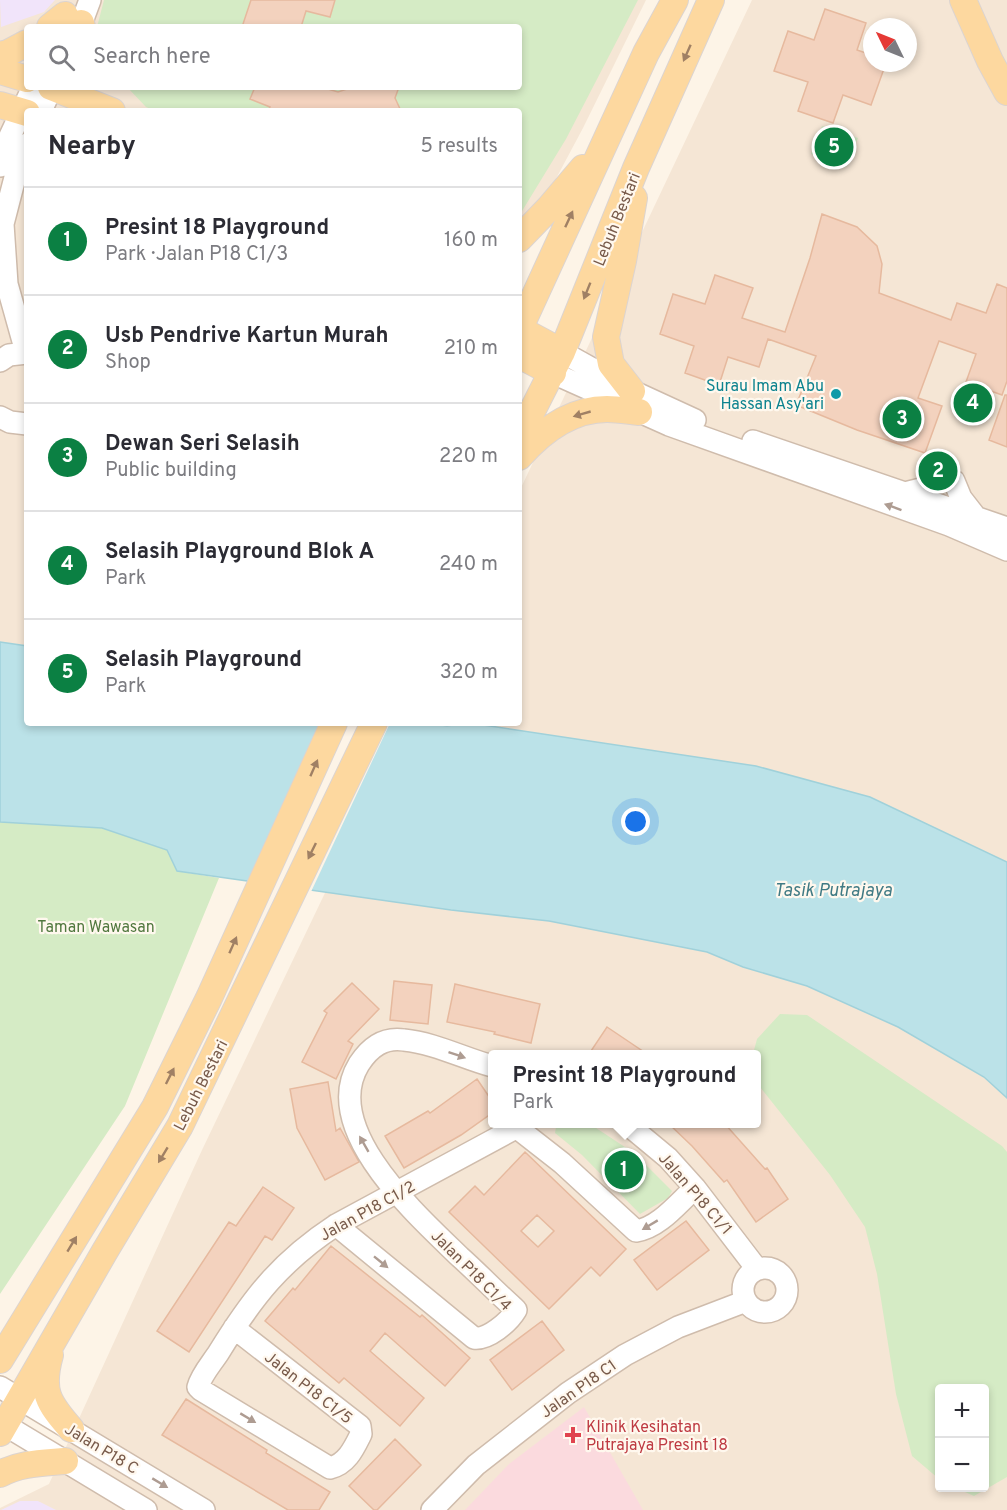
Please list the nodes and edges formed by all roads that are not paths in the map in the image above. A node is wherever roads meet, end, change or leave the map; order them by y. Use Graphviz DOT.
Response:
graph roads {
  1 [pos="675,0"];
  2 [pos="711,0"];
  3 [pos="950,0"];
  4 [pos="963,0"];
  5 [pos="24,45"];
  6 [pos="0,55"];
  7 [pos="990,61"];
  8 [pos="0,71"];
  9 [pos="24,78"];
  10 [pos="32,90"];
  11 [pos="47,90"];
  12 [pos="59,90"];
  13 [pos="100,90"];
  14 [pos="1007,92"];
  15 [pos="25,108"];
  16 [pos="104,108"];
  17 [pos="114,108"];
  18 [pos="23,110"];
  19 [pos="603,144"];
  20 [pos="24,151"];
  21 [pos="0,166"];
  22 [pos="636,168"];
  23 [pos="522,236"];
  24 [pos="522,323"];
  25 [pos="522,333"];
  26 [pos="24,343"];
  27 [pos="24,353"];
  28 [pos="522,356"];
  29 [pos="0,359"];
  30 [pos="557,363"];
  31 [pos="635,401"];
  32 [pos="0,417"];
  33 [pos="24,424"];
  34 [pos="522,431"];
  35 [pos="522,454"];
  36 [pos="905,493"];
  37 [pos="937,513"];
  38 [pos="975,516"];
  39 [pos="1007,528"];
  40 [pos="1007,550"];
  41 [pos="333,726"];
  42 [pos="373,726"];
  43 [pos="488,1064"];
  44 [pos="514,1128"];
  45 [pos="522,1128"];
  46 [pos="632,1128"];
  47 [pos="695,1188"];
  48 [pos="397,1193"];
  49 [pos="336,1225"];
  50 [pos="757,1269"];
  51 [pos="42,1294"];
  52 [pos="746,1301"];
  53 [pos="234,1328"];
  54 [pos="0,1334"];
  55 [pos="54,1340"];
  56 [pos="0,1360"];
  57 [pos="198,1387"];
  58 [pos="10,1393"];
  59 [pos="2,1427"];
  60 [pos="71,1429"];
  61 [pos="65,1461"];
  62 [pos="0,1474"];
  63 [pos="146,1510"];
  64 [pos="204,1510"];
  65 [pos="432,1510"];
  1 -- 19 [label="main road"];
  2 -- 22 [label="main road, Lebuh Bestari, one-way"];
  3 -- 7 [label="main road"];
  4 -- 7 [label="main road"];
  5 -- 6 [label="main road"];
  7 -- 14 [label="main road"];
  8 -- 9 [label="main road"];
  10 -- 18 [label="street"];
  11 -- 15 [label="street"];
  12 -- 16 [label="main road"];
  13 -- 17 [label="main road"];
  18 -- 21 [label="street"];
  19 -- 23 [label="main road"];
  24 -- 19 [label="main road, one-way"];
  20 -- 26 [label="street"];
  22 -- 30 [label="main road, Lebuh Bestari, one-way"];
  22 -- 31 [label="main road"];
  25 -- 30 [label="main road"];
  27 -- 29 [label="street"];
  28 -- 30 [label="main road"];
  30 -- 31 [label="street"];
  30 -- 34 [label="main road, Lebuh Bestari"];
  31 -- 35 [label="main road, one-way"];
  31 -- 36 [label="street"];
  37 -- 31 [label="street, one-way"];
  32 -- 33 [label="street"];
  36 -- 37 [label="street"];
  36 -- 38 [label="street"];
  37 -- 38 [label="street"];
  37 -- 40 [label="street"];
  38 -- 39 [label="street"];
  51 -- 41 [label="main road, Lebuh Bestari, one-way"];
  42 -- 55 [label="main road, Lebuh Bestari, one-way"];
  48 -- 43 [label="street, one-way"];
  44 -- 48 [label="street, Jalan P18 C1/2"];
  47 -- 45 [label="street, one-way"];
  46 -- 47 [label="street, Jalan P18 C1/1"];
  47 -- 50 [label="street, Jalan P18 C1/1"];
  48 -- 49 [label="street, Jalan P18 C1/2"];
  49 -- 48 [label="street, Jalan P18 C1/4, one-way"];
  49 -- 53 [label="street, Jalan P18 C1/2"];
  50 -- 52 [label="street"];
  50 -- 52 [label="street"];
  51 -- 54 [label="main road"];
  51 -- 56 [label="main road, Lebuh Bestari"];
  52 -- 65 [label="street, Jalan P18 C1"];
  53 -- 57 [label="street, Jalan P18 C1/2"];
  57 -- 53 [label="street, Jalan P18 C1/5, one-way"];
  55 -- 58 [label="main road, Lebuh Bestari"];
  55 -- 60 [label="main road"];
  58 -- 59 [label="main road, Lebuh Bestari"];
  58 -- 60 [label="street, Jalan P18 C"];
  59 -- 61 [label="street, Jalan P18 C"];
  60 -- 64 [label="street, Jalan P18 C, one-way"];
  61 -- 62 [label="main road"];
  61 -- 63 [label="street, Jalan P18 C"];
}
